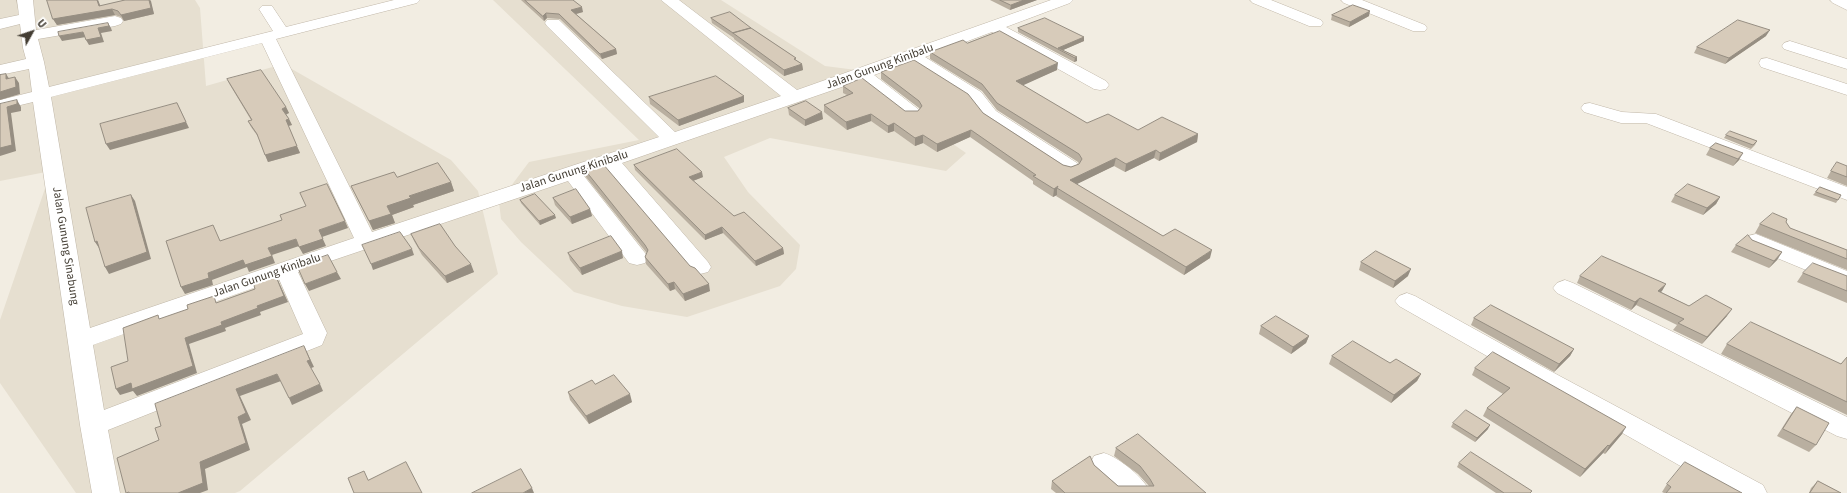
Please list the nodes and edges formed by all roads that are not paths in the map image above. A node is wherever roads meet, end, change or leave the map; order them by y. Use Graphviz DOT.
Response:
graph roads {
  1 [pos="412,0"];
  2 [pos="669,0"];
  3 [pos="1065,0"];
  4 [pos="1258,0"];
  5 [pos="1349,0"];
  6 [pos="1838,0"];
  7 [pos="1847,5"];
  8 [pos="267,9"];
  9 [pos="28,18"];
  10 [pos="115,21"];
  11 [pos="553,23"];
  12 [pos="1315,23"];
  13 [pos="0,24"];
  14 [pos="993,26"];
  15 [pos="1419,28"];
  16 [pos="275,35"];
  17 [pos="1790,46"];
  18 [pos="912,56"];
  19 [pos="36,62"];
  20 [pos="1767,63"];
  21 [pos="1847,64"];
  22 [pos="0,70"];
  23 [pos="861,74"];
  24 [pos="1100,85"];
  25 [pos="1847,90"];
  26 [pos="40,95"];
  27 [pos="794,97"];
  28 [pos="0,105"];
  29 [pos="1590,108"];
  30 [pos="912,113"];
  31 [pos="672,139"];
  32 [pos="609,161"];
  33 [pos="1070,167"];
  34 [pos="572,173"];
  35 [pos="1847,194"];
  36 [pos="366,241"];
  37 [pos="1756,242"];
  38 [pos="637,258"];
  39 [pos="700,267"];
  40 [pos="286,270"];
  41 [pos="1847,280"];
  42 [pos="1565,288"];
  43 [pos="1407,301"];
  44 [pos="81,340"];
  45 [pos="93,425"];
  46 [pos="1847,429"];
  47 [pos="1104,464"];
  48 [pos="106,493"];
  49 [pos="1137,493"];
  50 [pos="1754,493"];
  1 -- 16 [label="street"];
  2 -- 27 [label="street"];
  3 -- 14 [label="street, Jalan Gunung Kinibalu"];
  4 -- 12 [label="street"];
  5 -- 15 [label="street"];
  6 -- 7 [label="street"];
  8 -- 16 [label="street"];
  9 -- 10 [label="street"];
  9 -- 13 [label="street"];
  9 -- 19 [label="street, Jalan Gunung Sinabung"];
  11 -- 31 [label="street"];
  14 -- 18 [label="street, Jalan Gunung Kinibalu"];
  14 -- 24 [label="street"];
  16 -- 26 [label="street"];
  16 -- 36 [label="street"];
  17 -- 21 [label="street"];
  18 -- 23 [label="street, Jalan Gunung Kinibalu"];
  18 -- 33 [label="street"];
  19 -- 22 [label="street"];
  19 -- 26 [label="street, Jalan Gunung Sinabung"];
  20 -- 25 [label="street"];
  23 -- 27 [label="street, Jalan Gunung Kinibalu"];
  23 -- 30 [label="street"];
  26 -- 28 [label="street"];
  26 -- 44 [label="street, Jalan Gunung Sinabung"];
  27 -- 31 [label="street, Jalan Gunung Kinibalu"];
  29 -- 35 [label="street"];
  31 -- 32 [label="street, Jalan Gunung Kinibalu"];
  32 -- 34 [label="street, Jalan Gunung Kinibalu"];
  32 -- 39 [label="street"];
  34 -- 36 [label="street, Jalan Gunung Kinibalu"];
  34 -- 38 [label="street"];
  36 -- 40 [label="street, Jalan Gunung Kinibalu"];
  37 -- 41 [label="street"];
  40 -- 44 [label="street, Jalan Gunung Kinibalu"];
  40 -- 45 [label="street"];
  42 -- 46 [label="street"];
  43 -- 50 [label="street"];
  44 -- 45 [label="street, Jalan Gunung Sinabung"];
  45 -- 48 [label="street, Jalan Gunung Sinabung"];
  47 -- 49 [label="street"];
}
